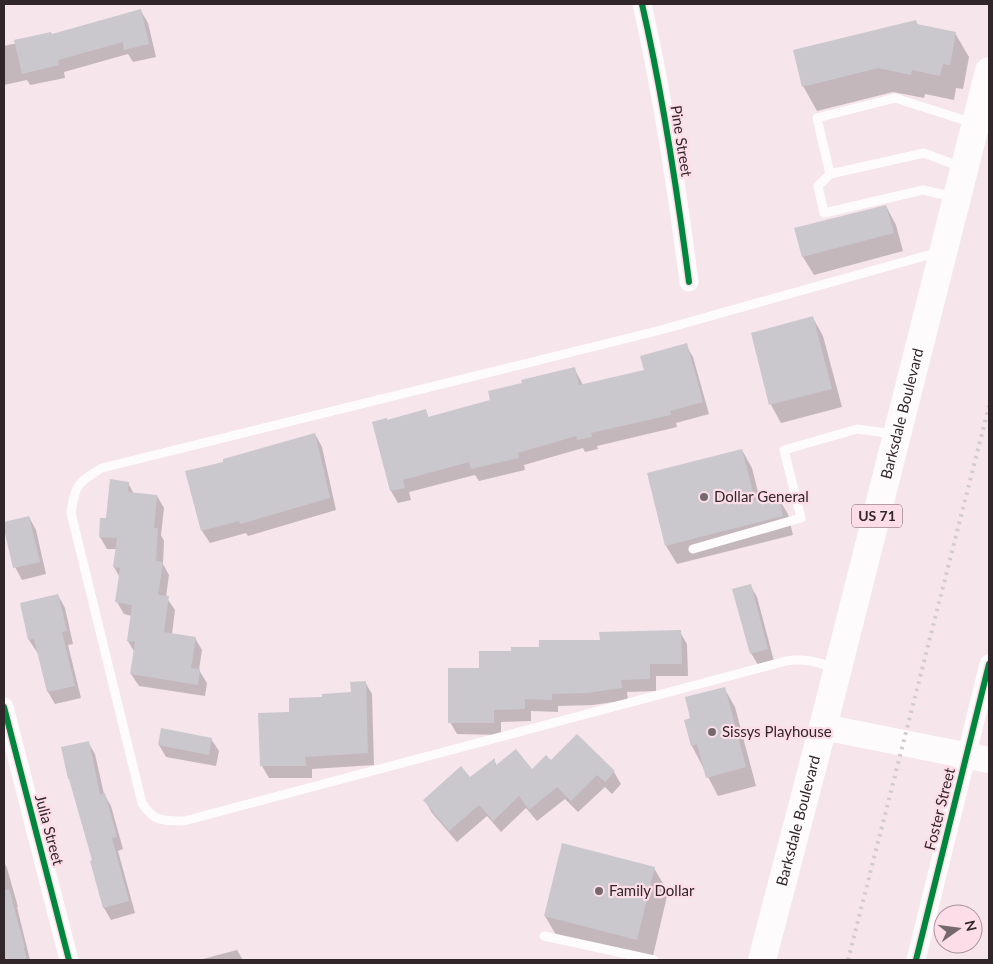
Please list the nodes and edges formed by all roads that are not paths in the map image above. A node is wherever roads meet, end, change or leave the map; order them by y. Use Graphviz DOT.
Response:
graph roads {
  1 [pos="642,4"];
  2 [pos="989,71"];
  3 [pos="976,124"];
  4 [pos="964,168"];
  5 [pos="830,174"];
  6 [pos="957,198"];
  7 [pos="943,250"];
  8 [pos="689,282"];
  9 [pos="897,435"];
  10 [pos="693,549"];
  11 [pos="989,664"];
  12 [pos="838,669"];
  13 [pos="4,707"];
  14 [pos="823,727"];
  15 [pos="978,757"];
  16 [pos="544,936"];
  17 [pos="69,960"];
  18 [pos="654,960"];
  19 [pos="762,960"];
  20 [pos="916,960"];
  1 -- 8 [label="street, Pine Street"];
  2 -- 3 [label="main road, Barksdale Boulevard / US 71"];
  3 -- 4 [label="main road, Barksdale Boulevard / US 71"];
  3 -- 5 [label="lane"];
  4 -- 5 [label="lane"];
  4 -- 6 [label="main road, Barksdale Boulevard / US 71"];
  5 -- 6 [label="lane"];
  6 -- 7 [label="main road, Barksdale Boulevard / US 71"];
  7 -- 9 [label="main road, Barksdale Boulevard / US 71"];
  7 -- 12 [label="lane"];
  9 -- 10 [label="lane"];
  9 -- 12 [label="main road, Barksdale Boulevard / US 71"];
  11 -- 15 [label="street, Foster Street"];
  12 -- 14 [label="main road, Barksdale Boulevard / US 71"];
  13 -- 17 [label="street, Julia Street"];
  14 -- 15 [label="street"];
  14 -- 19 [label="main road, Barksdale Boulevard / US 71"];
  15 -- 20 [label="street, Foster Street"];
  16 -- 18 [label="lane"];
}
